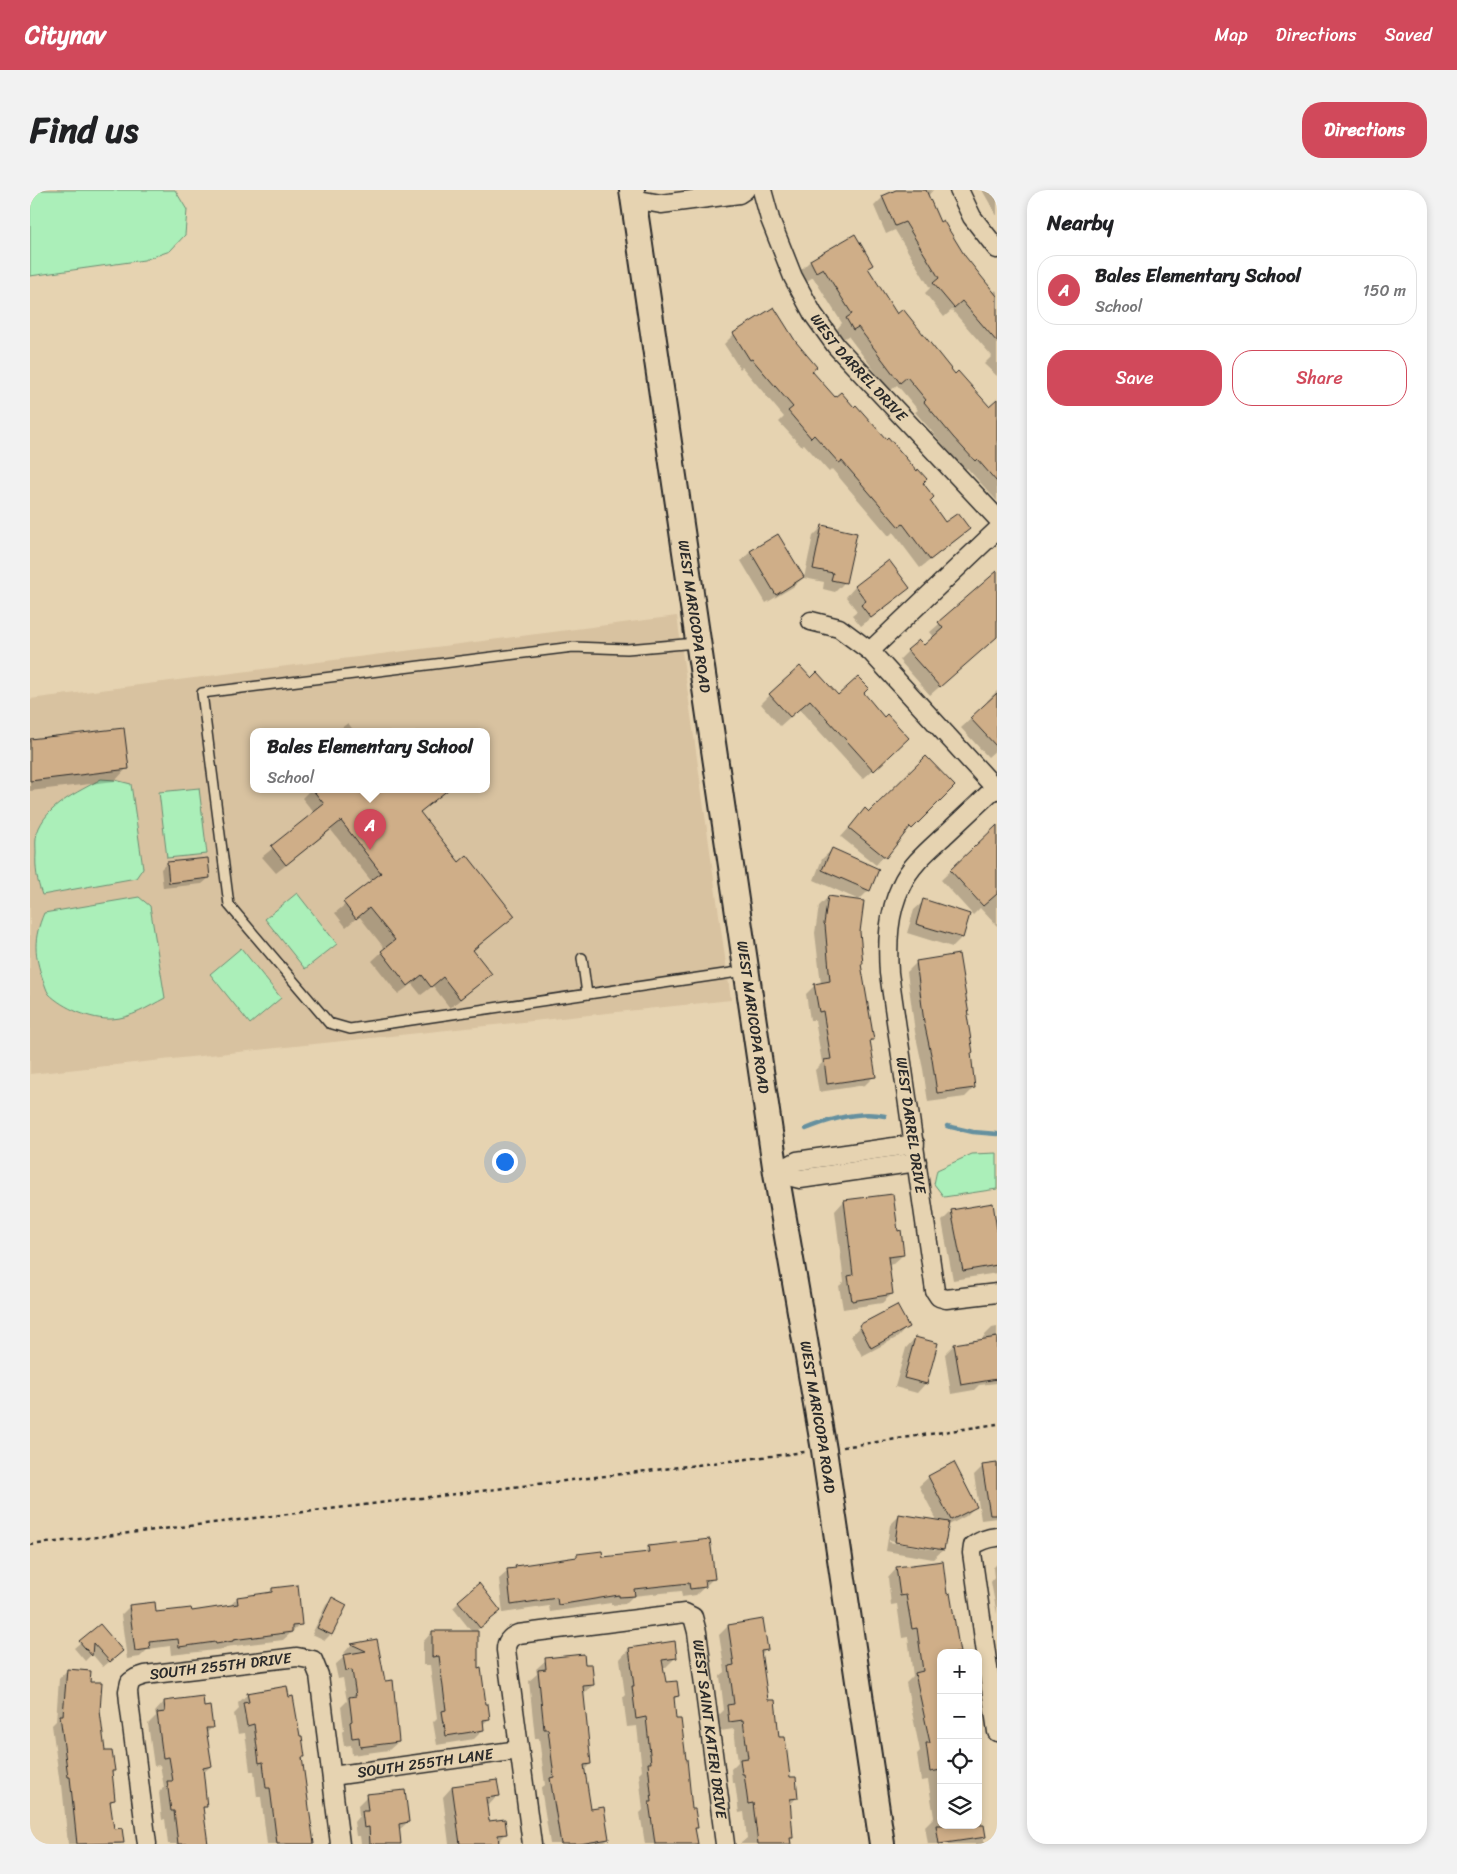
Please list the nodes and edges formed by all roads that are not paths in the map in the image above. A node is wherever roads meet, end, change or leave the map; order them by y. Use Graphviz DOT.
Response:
graph roads {
  1 [pos="654,190"];
  2 [pos="745,190"];
  3 [pos="762,190"];
  4 [pos="958,190"];
  5 [pos="632,195"];
  6 [pos="997,248"];
  7 [pos="997,518"];
  8 [pos="997,530"];
  9 [pos="811,620"];
  10 [pos="699,643"];
  11 [pos="870,651"];
  12 [pos="996,788"];
  13 [pos="582,958"];
  14 [pos="747,971"];
  15 [pos="587,994"];
  16 [pos="915,1144"];
  17 [pos="917,1162"];
  18 [pos="776,1173"];
  19 [pos="997,1293"];
  20 [pos="997,1537"];
  21 [pos="997,1732"];
  22 [pos="519,1750"];
  23 [pos="332,1776"];
  24 [pos="148,1844"];
  25 [pos="340,1844"];
  26 [pos="532,1844"];
  27 [pos="725,1844"];
  28 [pos="882,1844"];
  1 -- 5 [label="street"];
  2 -- 5 [label="street"];
  3 -- 7 [label="street, WEST DARREL DRIVE"];
  4 -- 6 [label="street"];
  5 -- 10 [label="street, WEST MARICOPA ROAD"];
  8 -- 11 [label="street"];
  9 -- 11 [label="street"];
  10 -- 14 [label="street, WEST MARICOPA ROAD"];
  10 -- 15 [label="lane"];
  11 -- 12 [label="street"];
  12 -- 16 [label="street, WEST DARREL DRIVE"];
  13 -- 15 [label="lane"];
  14 -- 15 [label="lane"];
  14 -- 18 [label="street, WEST MARICOPA ROAD"];
  16 -- 17 [label="street, WEST DARREL DRIVE"];
  16 -- 18 [label="street"];
  17 -- 18 [label="street"];
  17 -- 19 [label="street, WEST DARREL DRIVE"];
  18 -- 28 [label="street, WEST MARICOPA ROAD"];
  20 -- 21 [label="street"];
  22 -- 23 [label="street, SOUTH 255TH LANE"];
  22 -- 26 [label="street"];
  22 -- 27 [label="street, WEST SAINT KATERI DRIVE"];
  23 -- 24 [label="street, SOUTH 255TH DRIVE"];
  23 -- 25 [label="street"];
}
